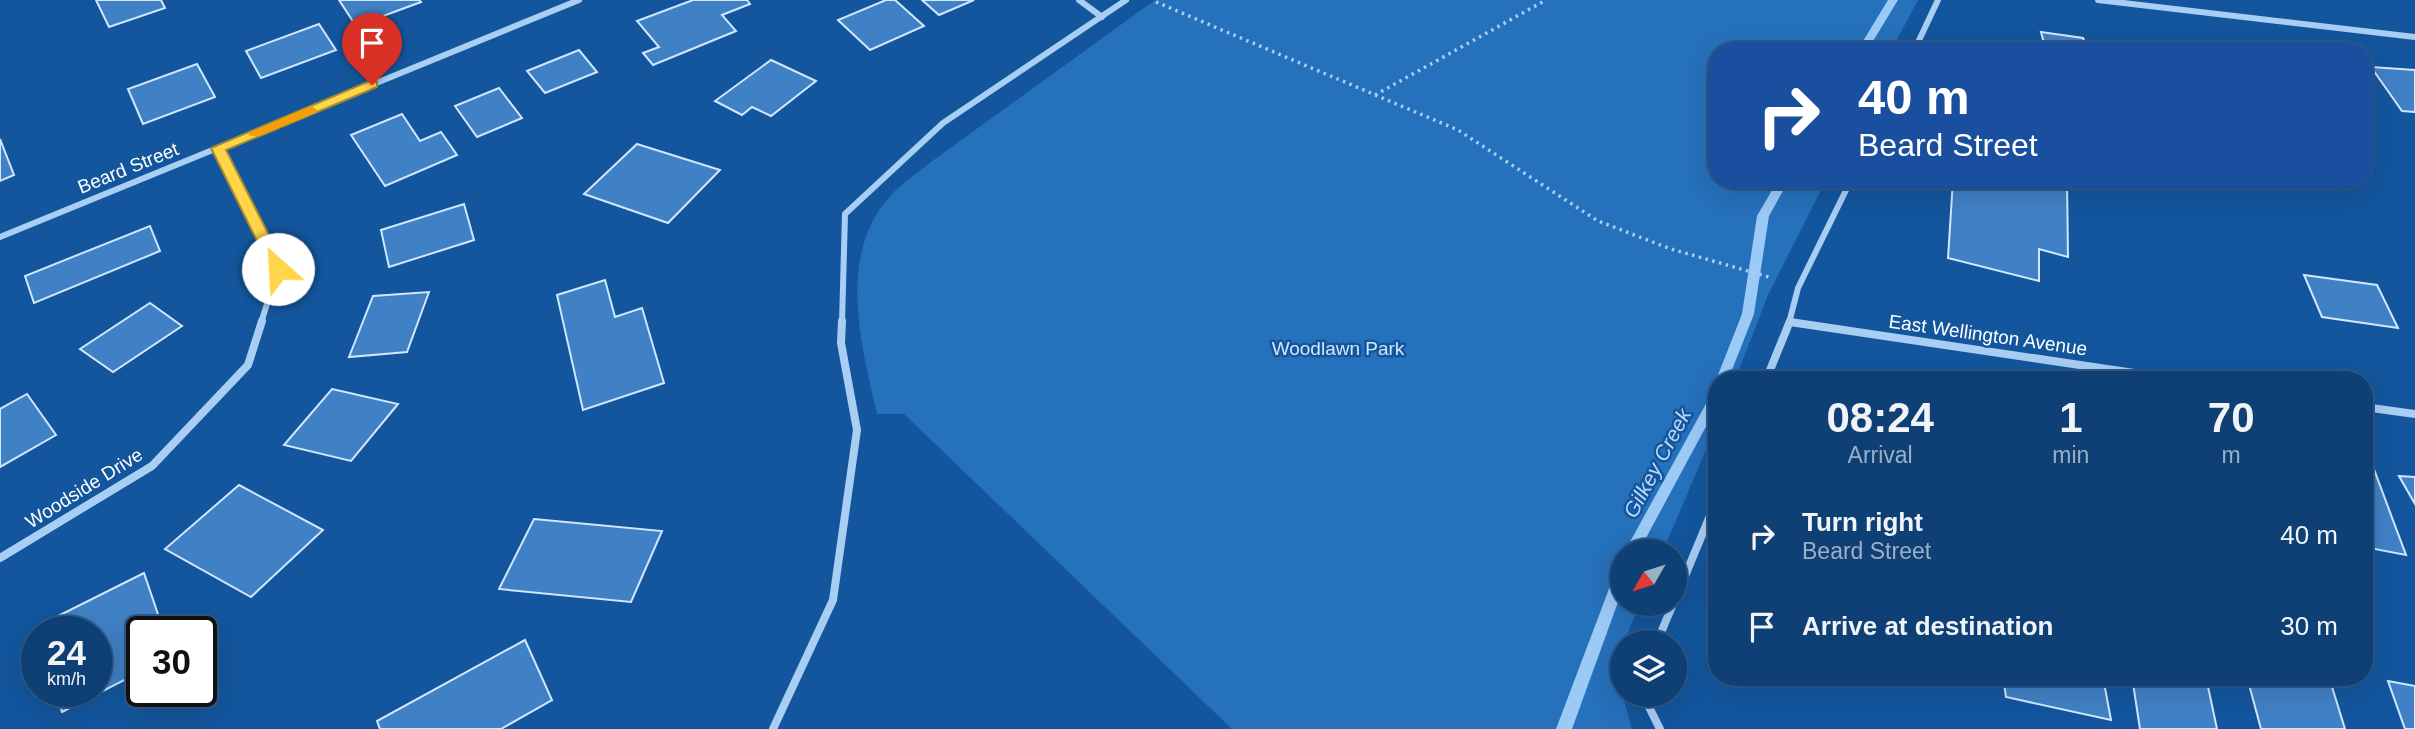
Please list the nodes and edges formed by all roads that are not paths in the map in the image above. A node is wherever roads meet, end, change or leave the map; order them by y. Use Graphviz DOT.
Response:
graph roads {
  1 [pos="579,0"];
  2 [pos="1079,0"];
  3 [pos="1126,0"];
  4 [pos="1938,0"];
  5 [pos="2098,0"];
  6 [pos="1102,17"];
  7 [pos="2415,37"];
  8 [pos="1918,42"];
  9 [pos="218,148"];
  10 [pos="1847,189"];
  11 [pos="0,237"];
  12 [pos="1790,322"];
  13 [pos="1770,371"];
  14 [pos="2120,371"];
  15 [pos="2373,408"];
  16 [pos="2415,414"];
  17 [pos="1708,521"];
  18 [pos="0,558"];
  19 [pos="1687,571"];
  20 [pos="1648,707"];
  21 [pos="774,729"];
  22 [pos="1660,729"];
  1 -- 9 [label="street, Beard Street"];
  2 -- 6 [label="street"];
  3 -- 6 [label="street"];
  4 -- 8 [label="street"];
  5 -- 7 [label="street"];
  6 -- 21 [label="street"];
  9 -- 11 [label="street, Beard Street"];
  9 -- 18 [label="street, Woodside Drive"];
  10 -- 12 [label="street"];
  12 -- 13 [label="street"];
  12 -- 14 [label="street, East Wellington Avenue"];
  15 -- 16 [label="street"];
  17 -- 19 [label="street"];
  20 -- 22 [label="street"];
}
